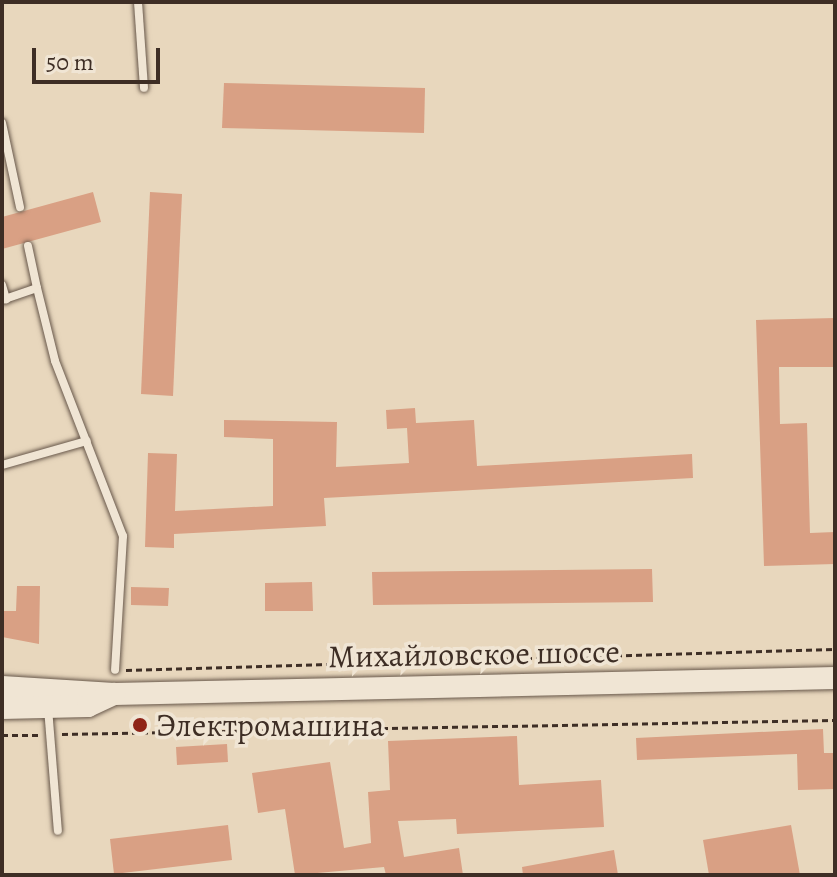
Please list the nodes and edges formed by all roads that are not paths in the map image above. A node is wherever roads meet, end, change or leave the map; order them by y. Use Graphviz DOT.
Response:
graph roads {
  1 [pos="138,2"];
  2 [pos="144,88"];
  3 [pos="2,123"];
  4 [pos="20,207"];
  5 [pos="28,246"];
  6 [pos="2,285"];
  7 [pos="37,288"];
  8 [pos="4,299"];
  9 [pos="87,441"];
  10 [pos="2,465"];
  11 [pos="115,670"];
  12 [pos="835,678"];
  13 [pos="2,687"];
  14 [pos="114,694"];
  15 [pos="48,707"];
  16 [pos="2,708"];
  17 [pos="58,831"];
  1 -- 2 [label="lane"];
  3 -- 4 [label="lane"];
  5 -- 7 [label="lane"];
  6 -- 8 [label="lane"];
  7 -- 8 [label="lane"];
  7 -- 9 [label="lane"];
  9 -- 10 [label="lane"];
  9 -- 11 [label="lane"];
  12 -- 14 [label="main road, Михайловское шоссе"];
  13 -- 14 [label="main road, Михайловское шоссе"];
  14 -- 15 [label="main road, Михайловское шоссе"];
  15 -- 16 [label="main road, Михайловское шоссе"];
  15 -- 17 [label="lane"];
}
